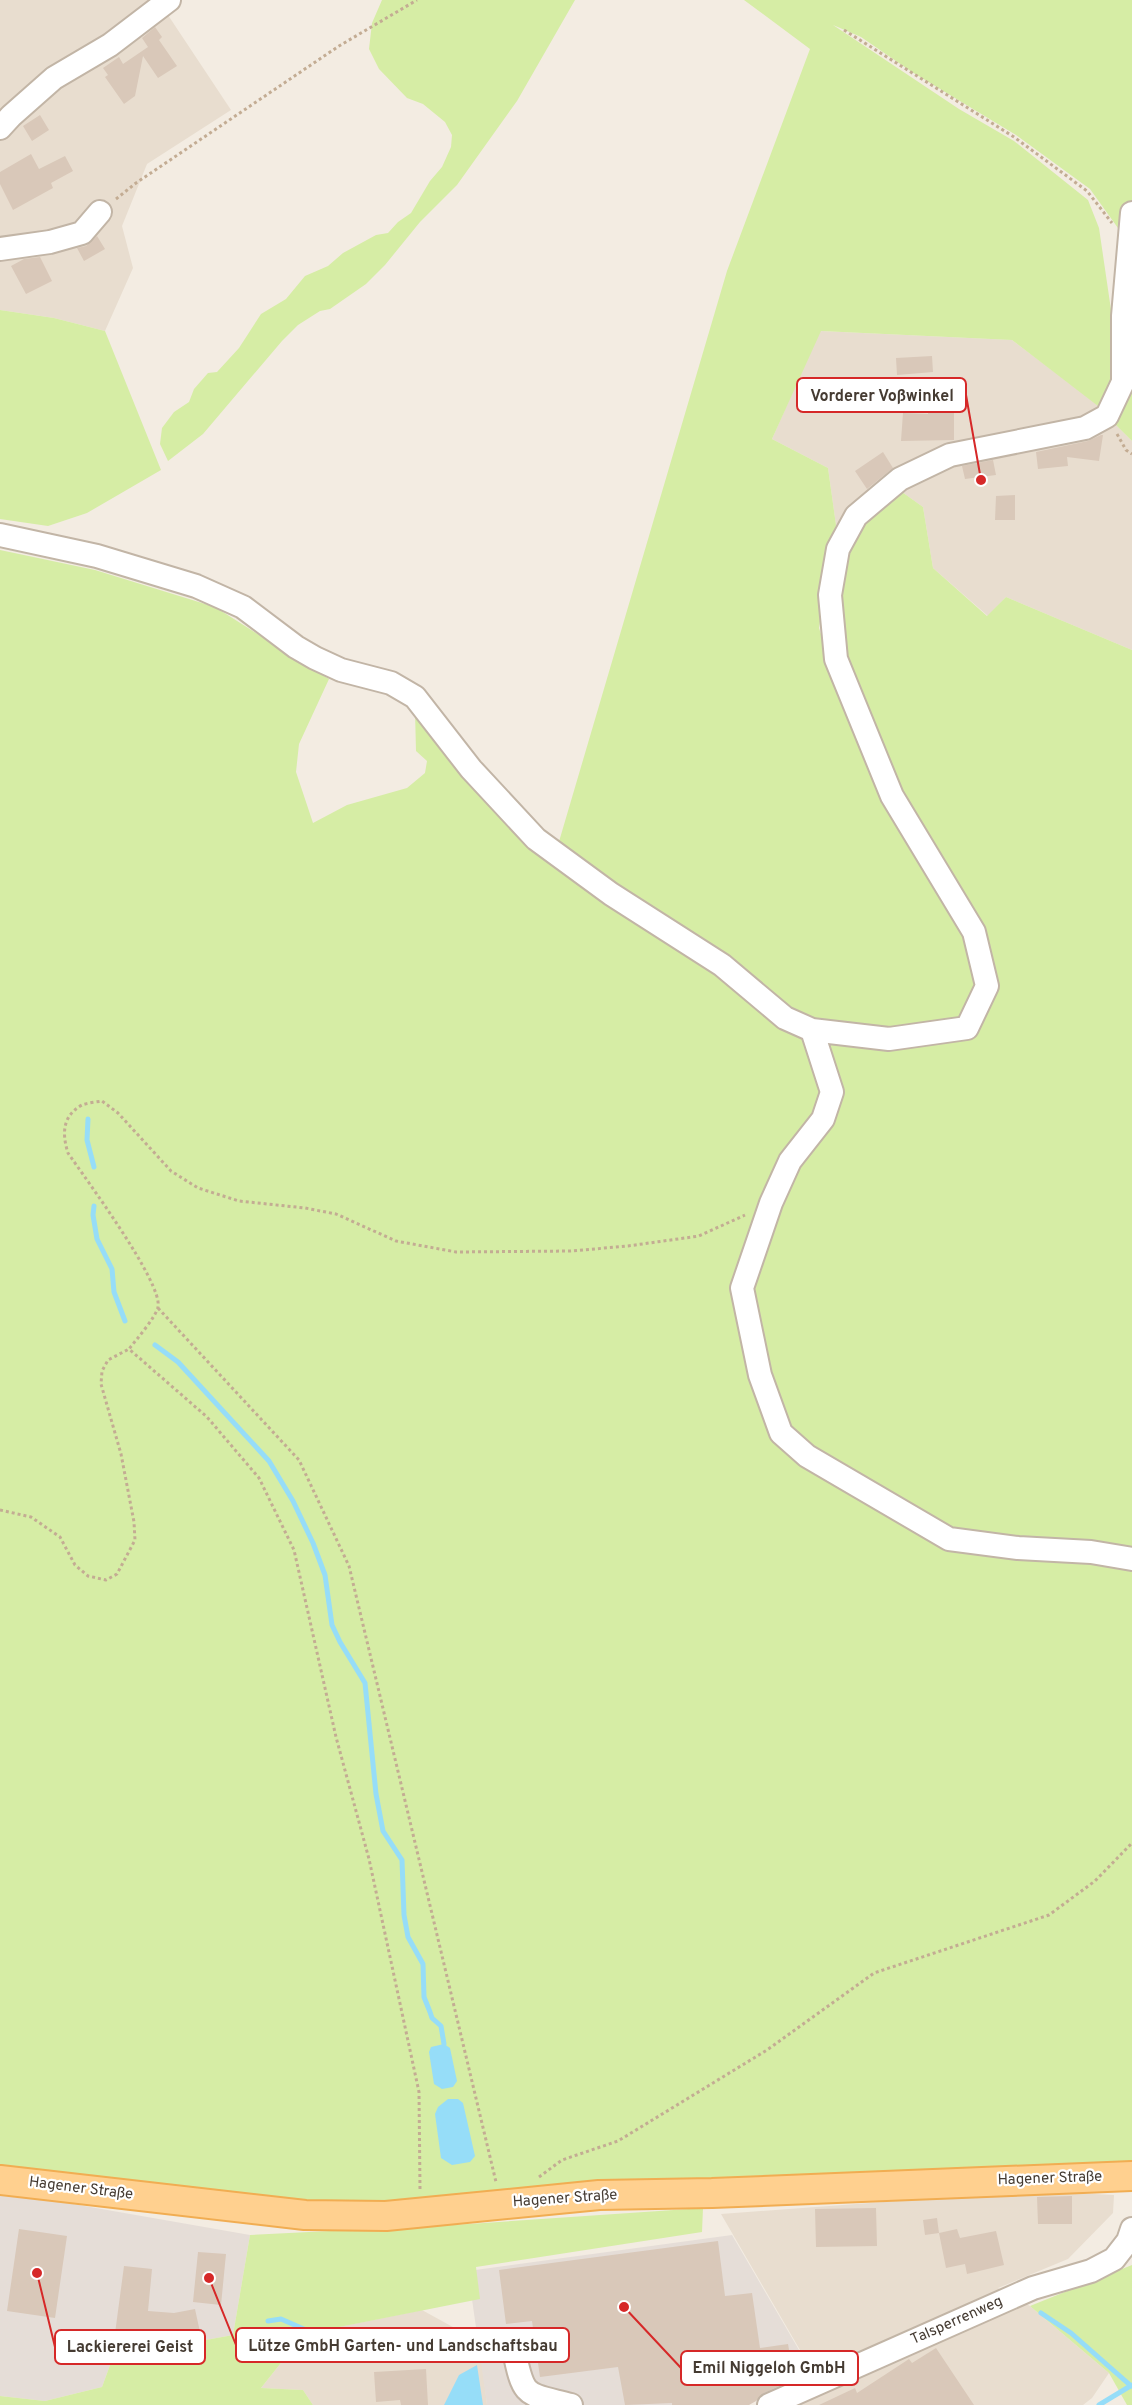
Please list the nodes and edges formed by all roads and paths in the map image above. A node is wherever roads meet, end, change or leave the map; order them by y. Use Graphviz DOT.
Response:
graph roads {
  1 [pos="170,0"];
  2 [pos="417,0"];
  3 [pos="844,30"];
  4 [pos="0,128"];
  5 [pos="100,212"];
  6 [pos="1132,213"];
  7 [pos="1129,246"];
  8 [pos="0,249"];
  9 [pos="1107,416"];
  10 [pos="1132,454"];
  11 [pos="0,535"];
  12 [pos="812,1030"];
  13 [pos="771,1203"];
  14 [pos="158,1308"];
  15 [pos="129,1349"];
  16 [pos="0,1510"];
  17 [pos="1132,1559"];
  18 [pos="1132,1843"];
  19 [pos="1132,2175"];
  20 [pos="536,2179"];
  21 [pos="0,2180"];
  22 [pos="501,2204"];
  23 [pos="418,2214"];
  24 [pos="1132,2229"];
  25 [pos="514,2351"];
  26 [pos="571,2405"];
  27 [pos="769,2405"];
  1 -- 4 [label="street"];
  2 -- 5 [label="path"];
  3 -- 7 [label="path"];
  5 -- 8 [label="street"];
  6 -- 7 [label="street"];
  7 -- 9 [label="street"];
  9 -- 10 [label="path"];
  9 -- 12 [label="street"];
  11 -- 12 [label="street"];
  12 -- 13 [label="street"];
  13 -- 14 [label="path"];
  13 -- 17 [label="street"];
  14 -- 15 [label="path"];
  14 -- 22 [label="path"];
  15 -- 16 [label="path"];
  15 -- 23 [label="path"];
  18 -- 20 [label="path"];
  19 -- 22 [label="main road, Hagener Straße"];
  21 -- 23 [label="main road, Hagener Straße"];
  22 -- 23 [label="main road, Hagener Straße"];
  24 -- 27 [label="street, Talsperrenweg"];
  25 -- 26 [label="street"];
}
